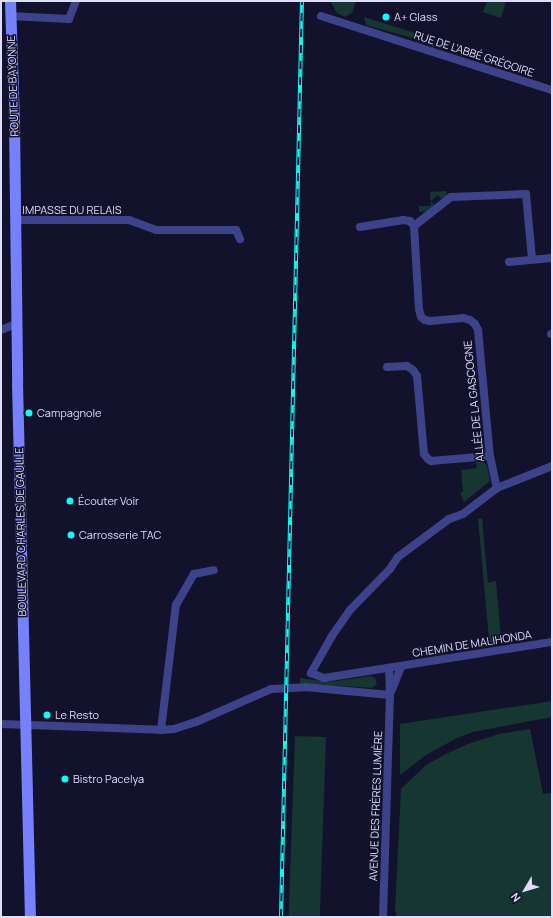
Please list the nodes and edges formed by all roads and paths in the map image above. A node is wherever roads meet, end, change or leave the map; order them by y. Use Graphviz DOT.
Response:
graph roads {
  1 [pos="10,1"];
  2 [pos="76,1"];
  3 [pos="10,16"];
  4 [pos="321,16"];
  5 [pos="552,90"];
  6 [pos="14,148"];
  7 [pos="15,220"];
  8 [pos="414,226"];
  9 [pos="360,227"];
  10 [pos="240,239"];
  11 [pos="552,258"];
  12 [pos="532,260"];
  13 [pos="509,262"];
  14 [pos="16,324"];
  15 [pos="1,330"];
  16 [pos="387,367"];
  17 [pos="490,456"];
  18 [pos="552,466"];
  19 [pos="497,488"];
  20 [pos="214,570"];
  21 [pos="552,642"];
  22 [pos="401,667"];
  23 [pos="389,669"];
  24 [pos="390,696"];
  25 [pos="1,724"];
  26 [pos="25,725"];
  27 [pos="161,730"];
  28 [pos="30,917"];
  29 [pos="383,917"];
  1 -- 3 [label="main road, ROUTE DE BAYONNE"];
  2 -- 3 [label="street"];
  3 -- 6 [label="main road, ROUTE DE BAYONNE"];
  4 -- 5 [label="street, RUE DE L'ABBÉ GRÉGOIRE"];
  6 -- 7 [label="main road, BOULEVARD CHARLES DE GAULLE"];
  7 -- 10 [label="street, IMPASSE DU RELAIS"];
  7 -- 14 [label="main road, BOULEVARD CHARLES DE GAULLE"];
  8 -- 9 [label="street"];
  8 -- 12 [label="street"];
  8 -- 17 [label="street, ALLÉE DE LA GASCOGNE"];
  11 -- 12 [label="street"];
  12 -- 13 [label="street"];
  14 -- 15 [label="street"];
  14 -- 26 [label="main road, BOULEVARD CHARLES DE GAULLE"];
  16 -- 17 [label="street"];
  17 -- 19 [label="street, ALLÉE DE LA GASCOGNE"];
  18 -- 19 [label="street"];
  19 -- 23 [label="street"];
  20 -- 27 [label="street"];
  21 -- 22 [label="street, CHEMIN DE MALIHONDA"];
  22 -- 23 [label="street"];
  22 -- 24 [label="street, CHEMIN DE MALIHONDA"];
  23 -- 24 [label="street"];
  24 -- 27 [label="street"];
  24 -- 29 [label="street, AVENUE DES FRÈRES LUMIÈRE"];
  25 -- 26 [label="street"];
  26 -- 27 [label="street"];
  26 -- 28 [label="main road, BOULEVARD CHARLES DE GAULLE"];
}
